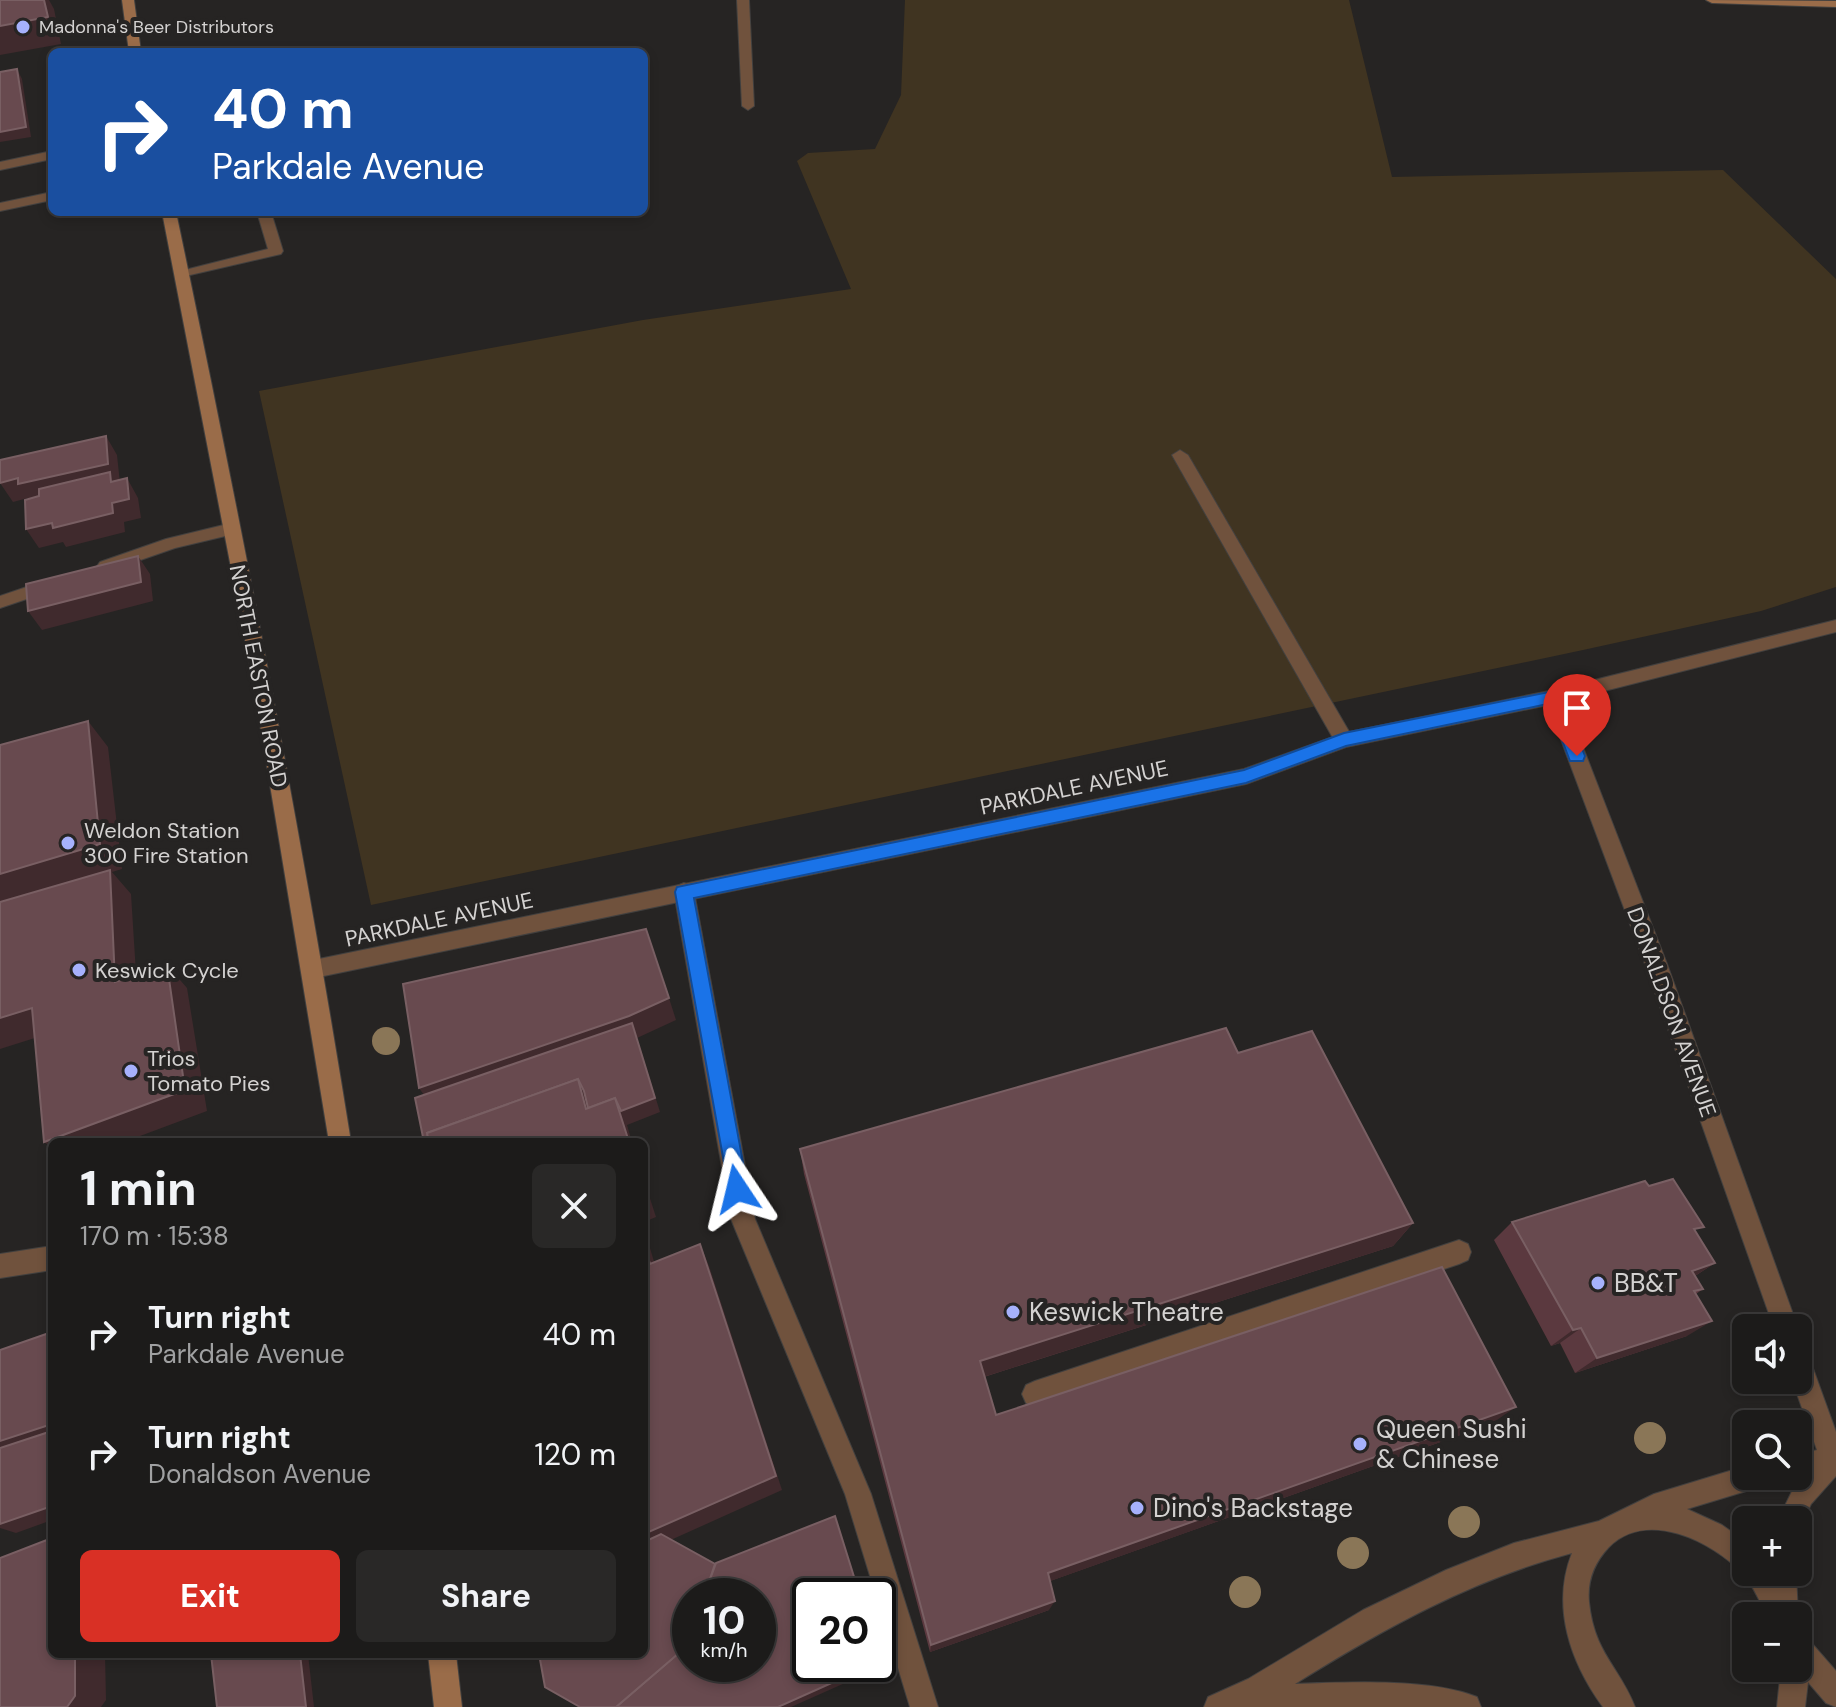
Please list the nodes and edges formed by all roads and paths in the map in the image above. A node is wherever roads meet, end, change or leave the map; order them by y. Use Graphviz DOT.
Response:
graph roads {
  1 [pos="128,0"];
  2 [pos="743,0"];
  3 [pos="1712,0"];
  4 [pos="1836,4"];
  5 [pos="134,48"];
  6 [pos="748,106"];
  7 [pos="48,156"];
  8 [pos="0,166"];
  9 [pos="48,197"];
  10 [pos="0,207"];
  11 [pos="170,216"];
  12 [pos="265,216"];
  13 [pos="182,275"];
  14 [pos="1180,455"];
  15 [pos="232,529"];
  16 [pos="0,602"];
  17 [pos="1836,626"];
  18 [pos="1554,697"];
  19 [pos="1344,740"];
  20 [pos="684,892"];
  21 [pos="314,969"];
  22 [pos="339,1138"];
  23 [pos="1459,1252"];
  24 [pos="48,1259"];
  25 [pos="0,1266"];
  26 [pos="1781,1314"];
  27 [pos="1035,1394"];
  28 [pos="1810,1394"];
  29 [pos="1835,1460"];
  30 [pos="1812,1465"];
  31 [pos="1732,1483"];
  32 [pos="1797,1506"];
  33 [pos="1628,1521"];
  34 [pos="1602,1534"];
  35 [pos="1732,1548"];
  36 [pos="442,1658"];
  37 [pos="1812,1665"];
  38 [pos="1794,1682"];
  39 [pos="1836,1693"];
  40 [pos="1225,1704"];
  41 [pos="448,1707"];
  42 [pos="924,1707"];
  43 [pos="1467,1707"];
  44 [pos="1621,1707"];
  45 [pos="1791,1707"];
  1 -- 5 [label="main road"];
  2 -- 6 [label="street"];
  3 -- 4 [label="main road"];
  7 -- 8 [label="street"];
  9 -- 10 [label="street"];
  11 -- 13 [label="main road, NORTH EASTON ROAD"];
  12 -- 13 [label="street"];
  13 -- 15 [label="main road, NORTH EASTON ROAD"];
  14 -- 19 [label="street"];
  15 -- 16 [label="street"];
  15 -- 21 [label="main road, NORTH EASTON ROAD"];
  17 -- 18 [label="street, PARKDALE AVENUE"];
  18 -- 19 [label="street, PARKDALE AVENUE"];
  18 -- 26 [label="street, DONALDSON AVENUE"];
  19 -- 20 [label="street, PARKDALE AVENUE"];
  20 -- 21 [label="street, PARKDALE AVENUE"];
  20 -- 42 [label="street"];
  21 -- 22 [label="main road, NORTH EASTON ROAD"];
  23 -- 27 [label="street"];
  24 -- 25 [label="street"];
  28 -- 29 [label="street"];
  29 -- 30 [label="street"];
  29 -- 32 [label="street"];
  31 -- 33 [label="street"];
  33 -- 34 [label="street"];
  33 -- 35 [label="street"];
  34 -- 40 [label="street"];
  34 -- 44 [label="street"];
  36 -- 41 [label="main road"];
  37 -- 39 [label="street"];
  38 -- 45 [label="street"];
  40 -- 43 [label="street"];
}
